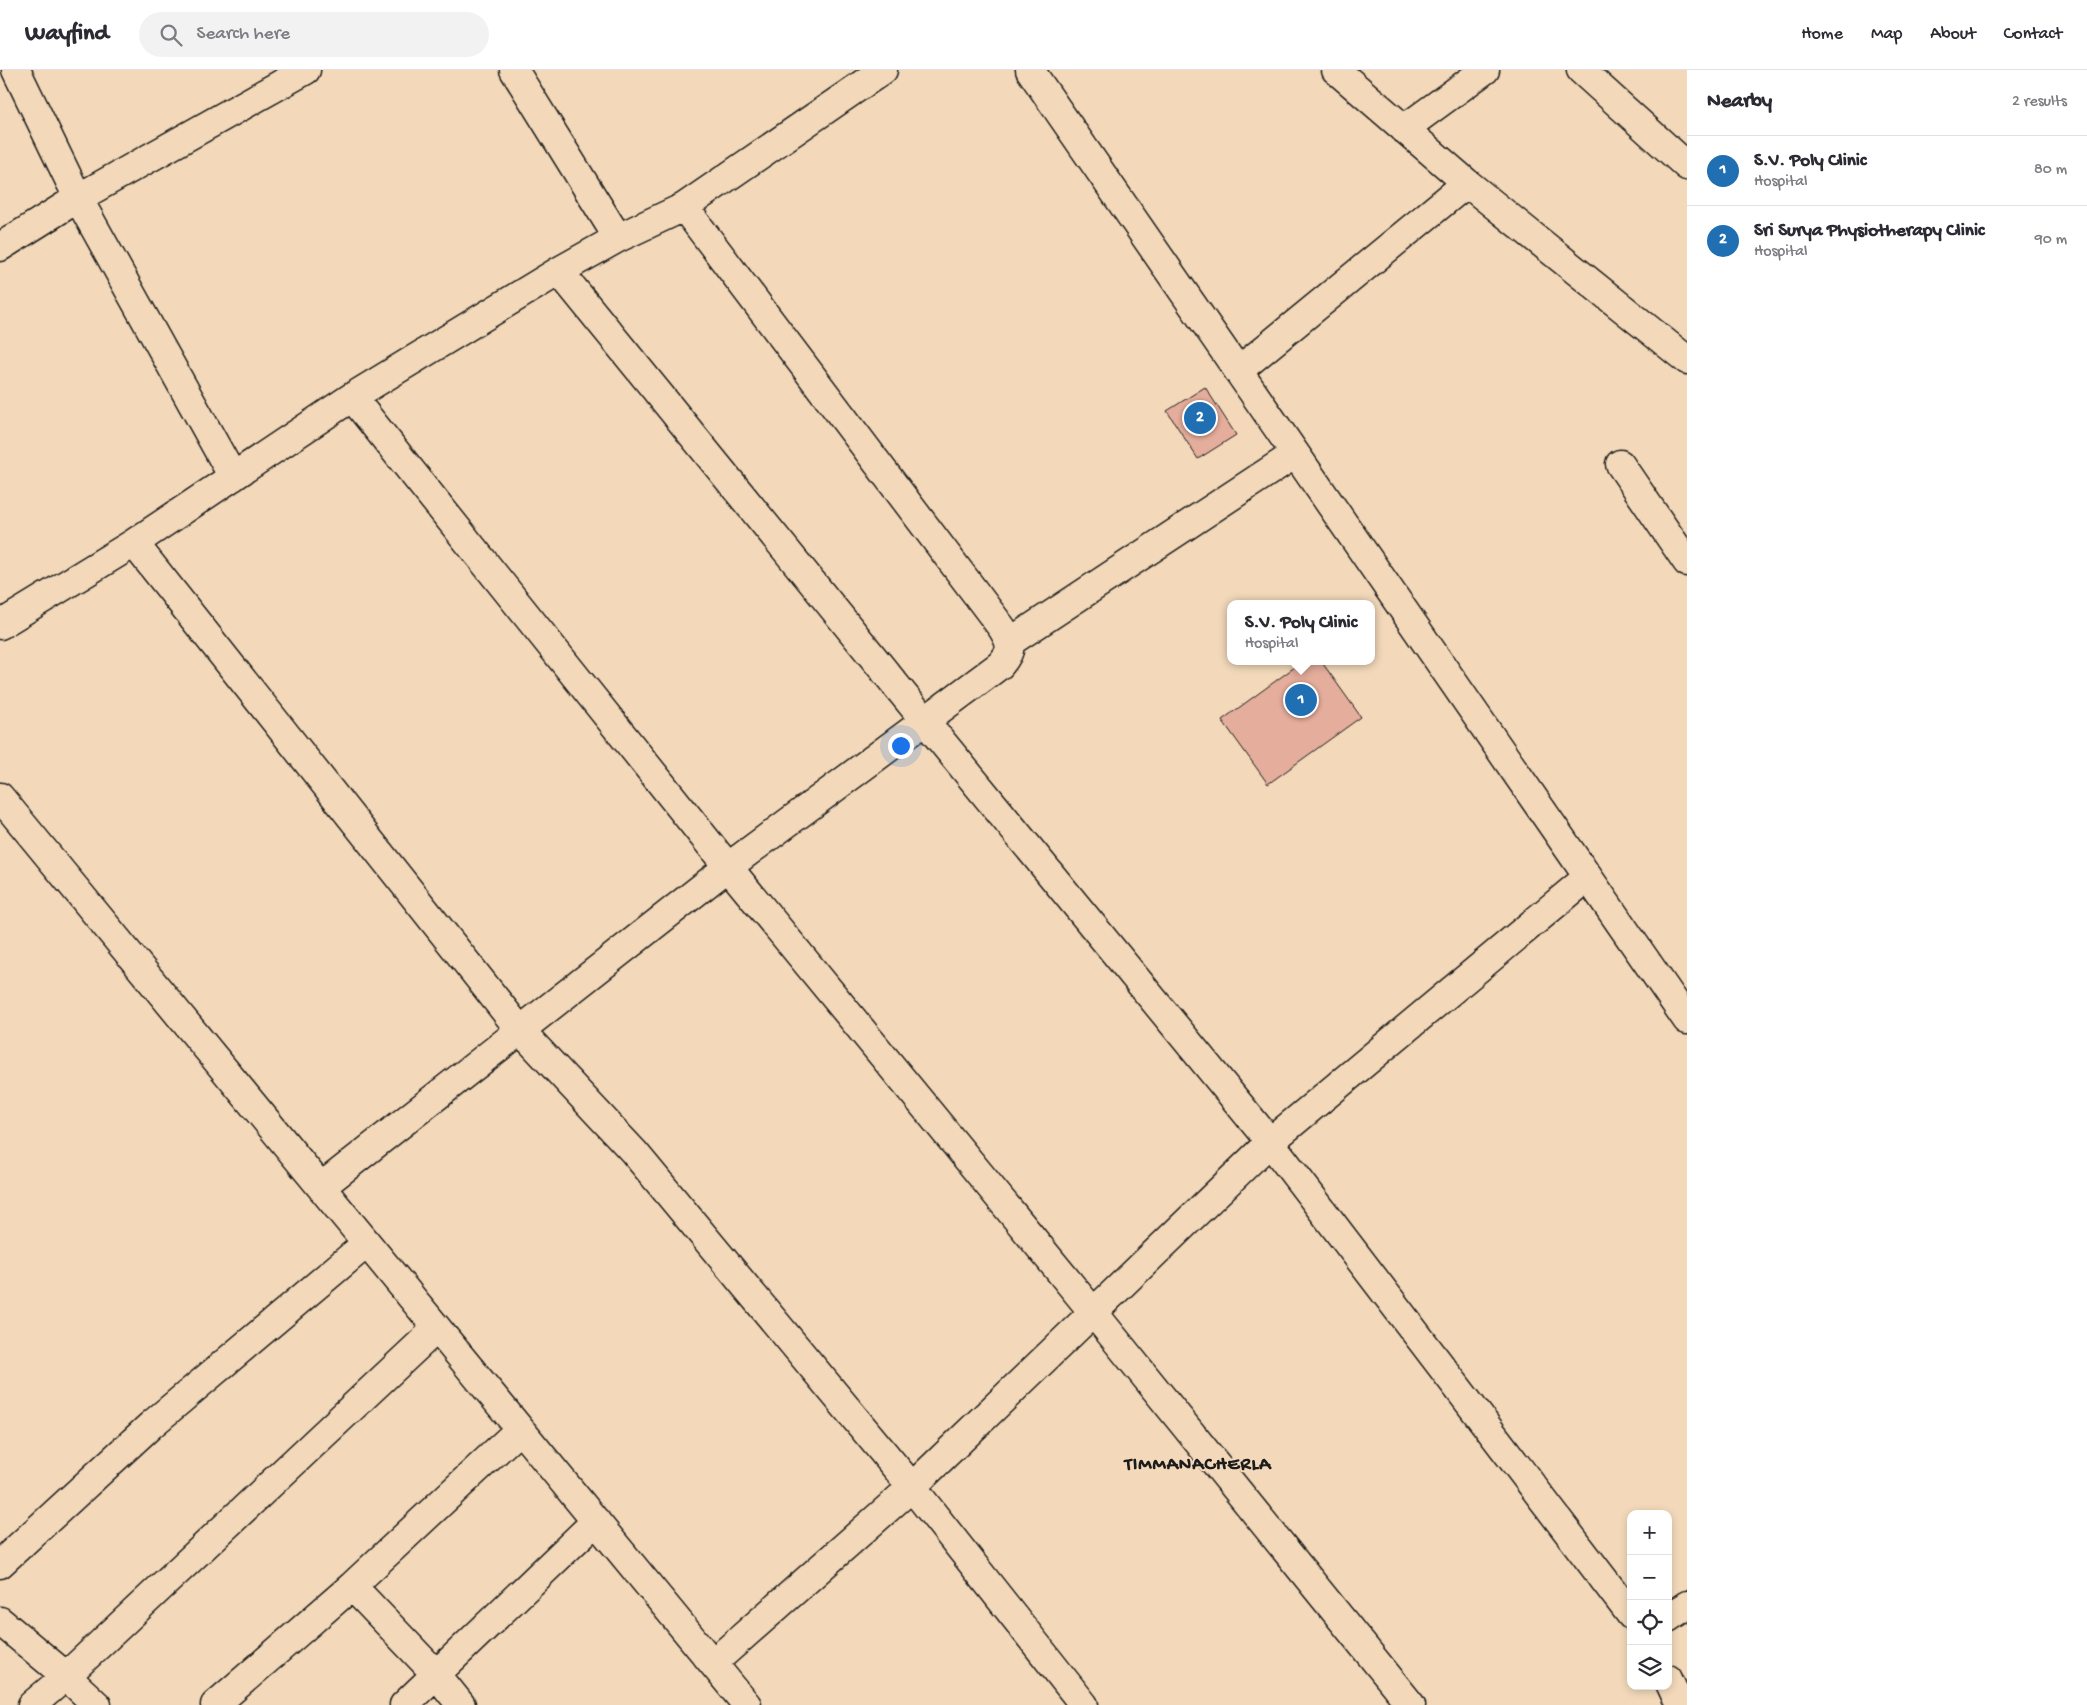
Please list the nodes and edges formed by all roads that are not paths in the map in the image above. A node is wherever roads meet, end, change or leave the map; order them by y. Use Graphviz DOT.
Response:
graph roads {
  1 [pos="16,70"];
  2 [pos="306,70"];
  3 [pos="514,70"];
  4 [pos="884,70"];
  5 [pos="1030,70"];
  6 [pos="1336,70"];
  7 [pos="1485,70"];
  8 [pos="1581,70"];
  9 [pos="1404,128"];
  10 [pos="1687,166"];
  11 [pos="1467,183"];
  12 [pos="78,198"];
  13 [pos="684,207"];
  14 [pos="618,238"];
  15 [pos="0,247"];
  16 [pos="560,271"];
  17 [pos="1686,357"];
  18 [pos="1238,371"];
  19 [pos="352,398"];
  20 [pos="1295,454"];
  21 [pos="1620,464"];
  22 [pos="233,477"];
  23 [pos="134,542"];
  24 [pos="1687,562"];
  25 [pos="0,625"];
  26 [pos="1010,642"];
  27 [pos="924,721"];
  28 [pos="0,797"];
  29 [pos="728,867"];
  30 [pos="1588,877"];
  31 [pos="1687,1020"];
  32 [pos="520,1030"];
  33 [pos="1270,1142"];
  34 [pos="321,1187"];
  35 [pos="367,1243"];
  36 [pos="1093,1312"];
  37 [pos="436,1328"];
  38 [pos="520,1429"];
  39 [pos="912,1487"];
  40 [pos="596,1522"];
  41 [pos="0,1564"];
  42 [pos="352,1586"];
  43 [pos="1687,1605"];
  44 [pos="1627,1610"];
  45 [pos="1672,1615"];
  46 [pos="0,1621"];
  47 [pos="713,1663"];
  48 [pos="437,1675"];
  49 [pos="66,1676"];
  50 [pos="1672,1688"];
  51 [pos="32,1705"];
  52 [pos="97,1705"];
  53 [pos="215,1705"];
  54 [pos="404,1705"];
  55 [pos="462,1705"];
  56 [pos="747,1705"];
  57 [pos="1084,1705"];
  58 [pos="1411,1705"];
  59 [pos="1680,1705"];
  1 -- 12 [label="street"];
  2 -- 12 [label="street"];
  3 -- 14 [label="street"];
  4 -- 13 [label="street"];
  5 -- 18 [label="street"];
  6 -- 9 [label="street"];
  7 -- 9 [label="street"];
  8 -- 10 [label="street"];
  9 -- 11 [label="street"];
  11 -- 17 [label="street"];
  11 -- 18 [label="street"];
  12 -- 15 [label="street"];
  12 -- 22 [label="street"];
  13 -- 14 [label="street"];
  13 -- 26 [label="street"];
  14 -- 16 [label="street"];
  16 -- 19 [label="street"];
  16 -- 27 [label="street"];
  18 -- 20 [label="street"];
  19 -- 22 [label="street"];
  19 -- 29 [label="street"];
  20 -- 26 [label="street"];
  20 -- 30 [label="street"];
  21 -- 24 [label="street"];
  22 -- 23 [label="street"];
  23 -- 25 [label="street"];
  23 -- 32 [label="street"];
  26 -- 27 [label="street"];
  27 -- 29 [label="street"];
  27 -- 33 [label="street"];
  28 -- 34 [label="street"];
  29 -- 32 [label="street"];
  29 -- 36 [label="street"];
  30 -- 31 [label="street"];
  30 -- 33 [label="street"];
  32 -- 34 [label="street"];
  32 -- 39 [label="street"];
  33 -- 36 [label="street"];
  33 -- 44 [label="street"];
  34 -- 35 [label="street"];
  35 -- 37 [label="street"];
  35 -- 41 [label="street"];
  36 -- 39 [label="street"];
  36 -- 58 [label="street"];
  37 -- 38 [label="street"];
  37 -- 49 [label="street"];
  38 -- 40 [label="street"];
  38 -- 42 [label="street"];
  39 -- 47 [label="street"];
  39 -- 57 [label="street"];
  40 -- 47 [label="street"];
  40 -- 48 [label="street"];
  42 -- 48 [label="street"];
  42 -- 53 [label="street"];
  43 -- 45 [label="street"];
  46 -- 49 [label="street"];
  47 -- 56 [label="street"];
  48 -- 54 [label="street"];
  48 -- 55 [label="street"];
  49 -- 51 [label="street"];
  49 -- 52 [label="street"];
  50 -- 59 [label="street"];
}
